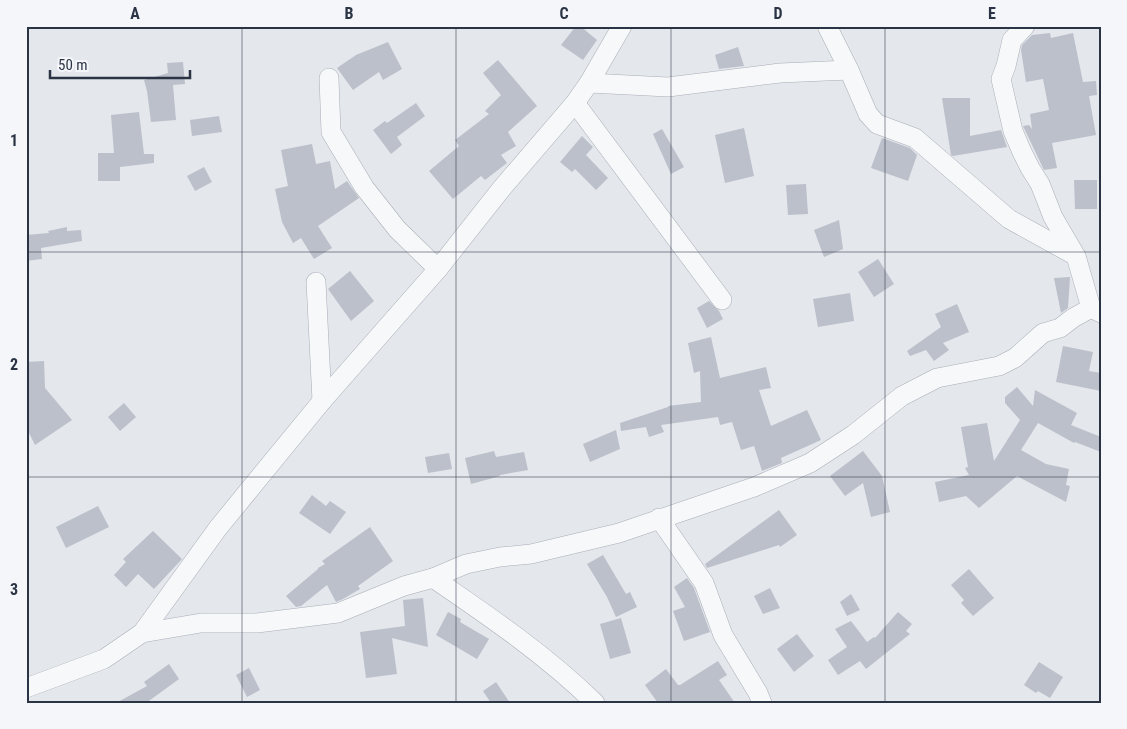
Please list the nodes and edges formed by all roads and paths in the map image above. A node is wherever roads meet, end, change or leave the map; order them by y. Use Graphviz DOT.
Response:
graph roads {
  1 [pos="622,26"];
  2 [pos="827,26"];
  3 [pos="1026,26"];
  4 [pos="849,70"];
  5 [pos="329,78"];
  6 [pos="589,83"];
  7 [pos="574,103"];
  8 [pos="1076,256"];
  9 [pos="438,269"];
  10 [pos="316,282"];
  11 [pos="722,300"];
  12 [pos="1096,311"];
  13 [pos="322,401"];
  14 [pos="659,518"];
  15 [pos="433,578"];
  16 [pos="142,634"];
  17 [pos="26,688"];
  18 [pos="595,703"];
  19 [pos="762,703"];
  1 -- 6 [label="street"];
  2 -- 4 [label="street"];
  3 -- 8 [label="street"];
  4 -- 6 [label="street"];
  4 -- 8 [label="street"];
  5 -- 9 [label="street"];
  6 -- 7 [label="street"];
  7 -- 9 [label="street"];
  7 -- 11 [label="street"];
  8 -- 12 [label="street"];
  9 -- 13 [label="street"];
  10 -- 13 [label="street"];
  12 -- 14 [label="street"];
  13 -- 16 [label="street"];
  14 -- 15 [label="street"];
  14 -- 19 [label="street"];
  15 -- 16 [label="street"];
  15 -- 18 [label="street"];
  16 -- 17 [label="street"];
}
